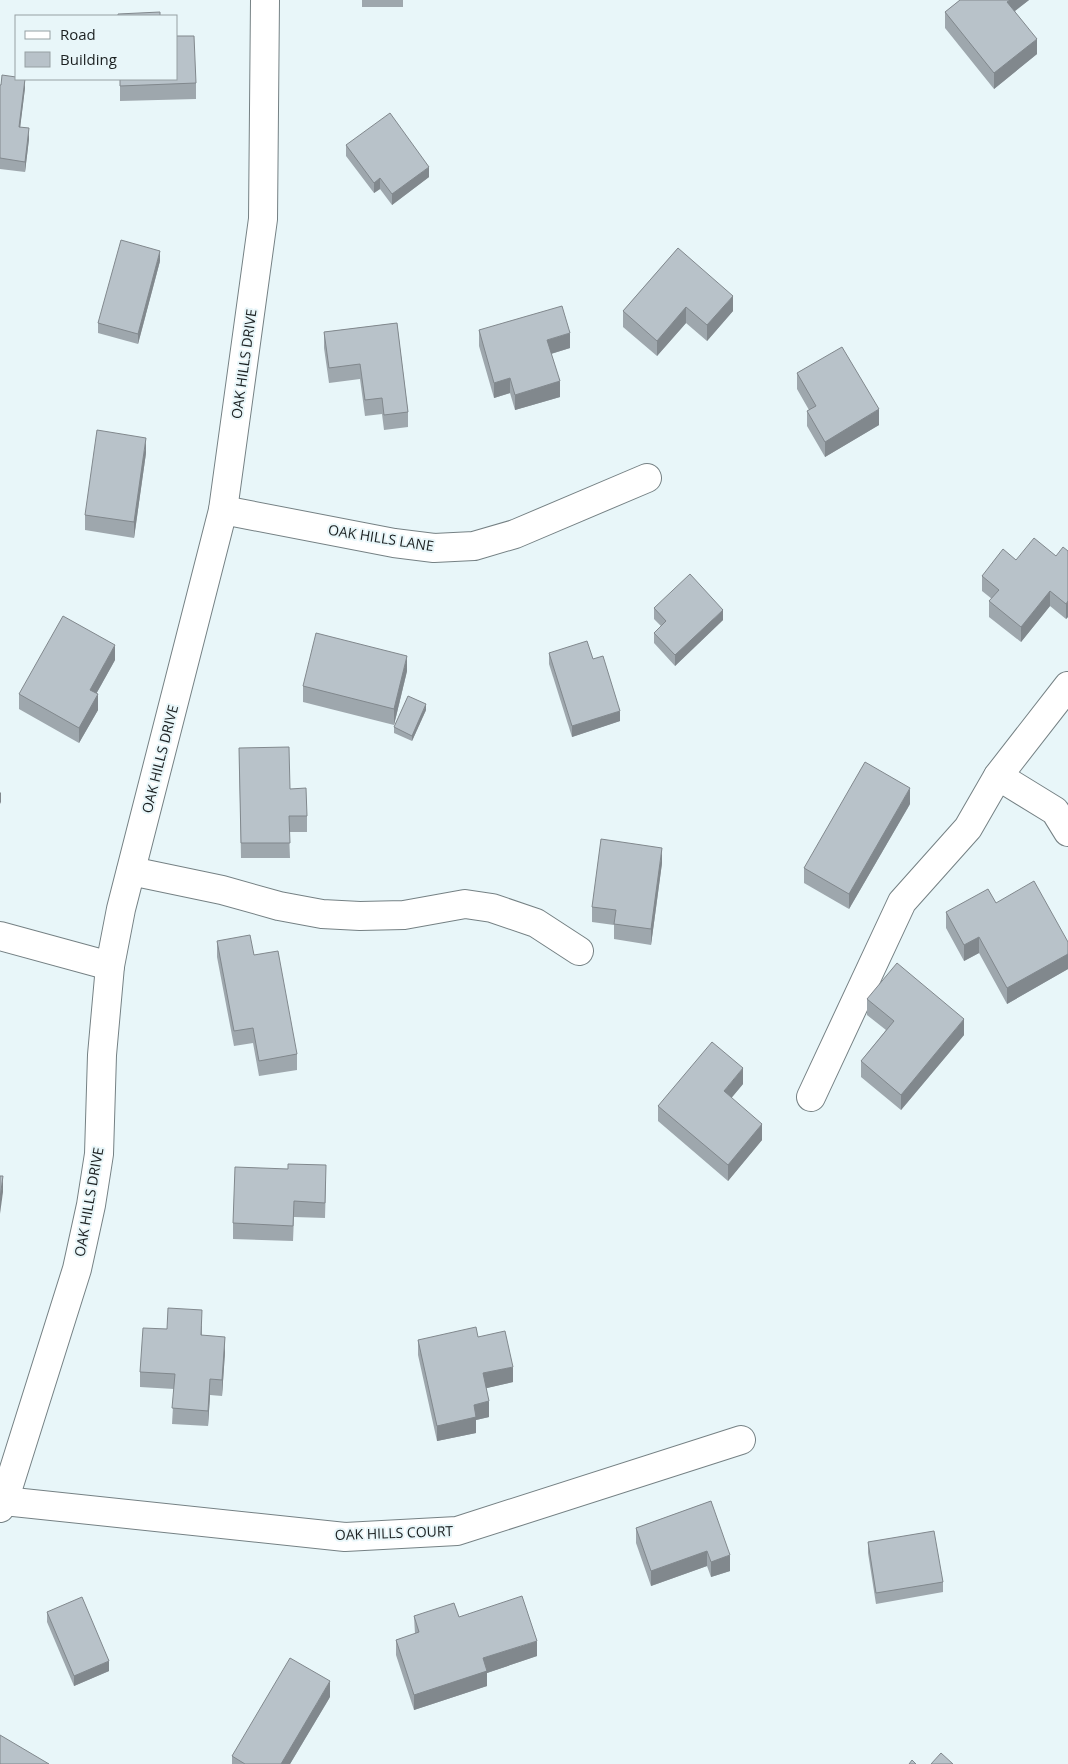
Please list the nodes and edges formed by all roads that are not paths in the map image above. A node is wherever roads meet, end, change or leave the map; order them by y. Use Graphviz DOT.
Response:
graph roads {
  1 [pos="265,0"];
  2 [pos="647,478"];
  3 [pos="223,510"];
  4 [pos="1068,686"];
  5 [pos="998,776"];
  6 [pos="1068,832"];
  7 [pos="131,871"];
  8 [pos="0,936"];
  9 [pos="579,951"];
  10 [pos="110,966"];
  11 [pos="811,1097"];
  12 [pos="741,1440"];
  13 [pos="2,1505"];
  1 -- 3 [label="street, OAK HILLS DRIVE"];
  2 -- 3 [label="street, OAK HILLS LANE"];
  3 -- 7 [label="street, OAK HILLS DRIVE"];
  4 -- 5 [label="street"];
  5 -- 6 [label="street"];
  5 -- 11 [label="street"];
  7 -- 9 [label="street"];
  7 -- 10 [label="street, OAK HILLS DRIVE"];
  8 -- 10 [label="street"];
  10 -- 13 [label="street, OAK HILLS DRIVE"];
  12 -- 13 [label="street, OAK HILLS COURT"];
}
